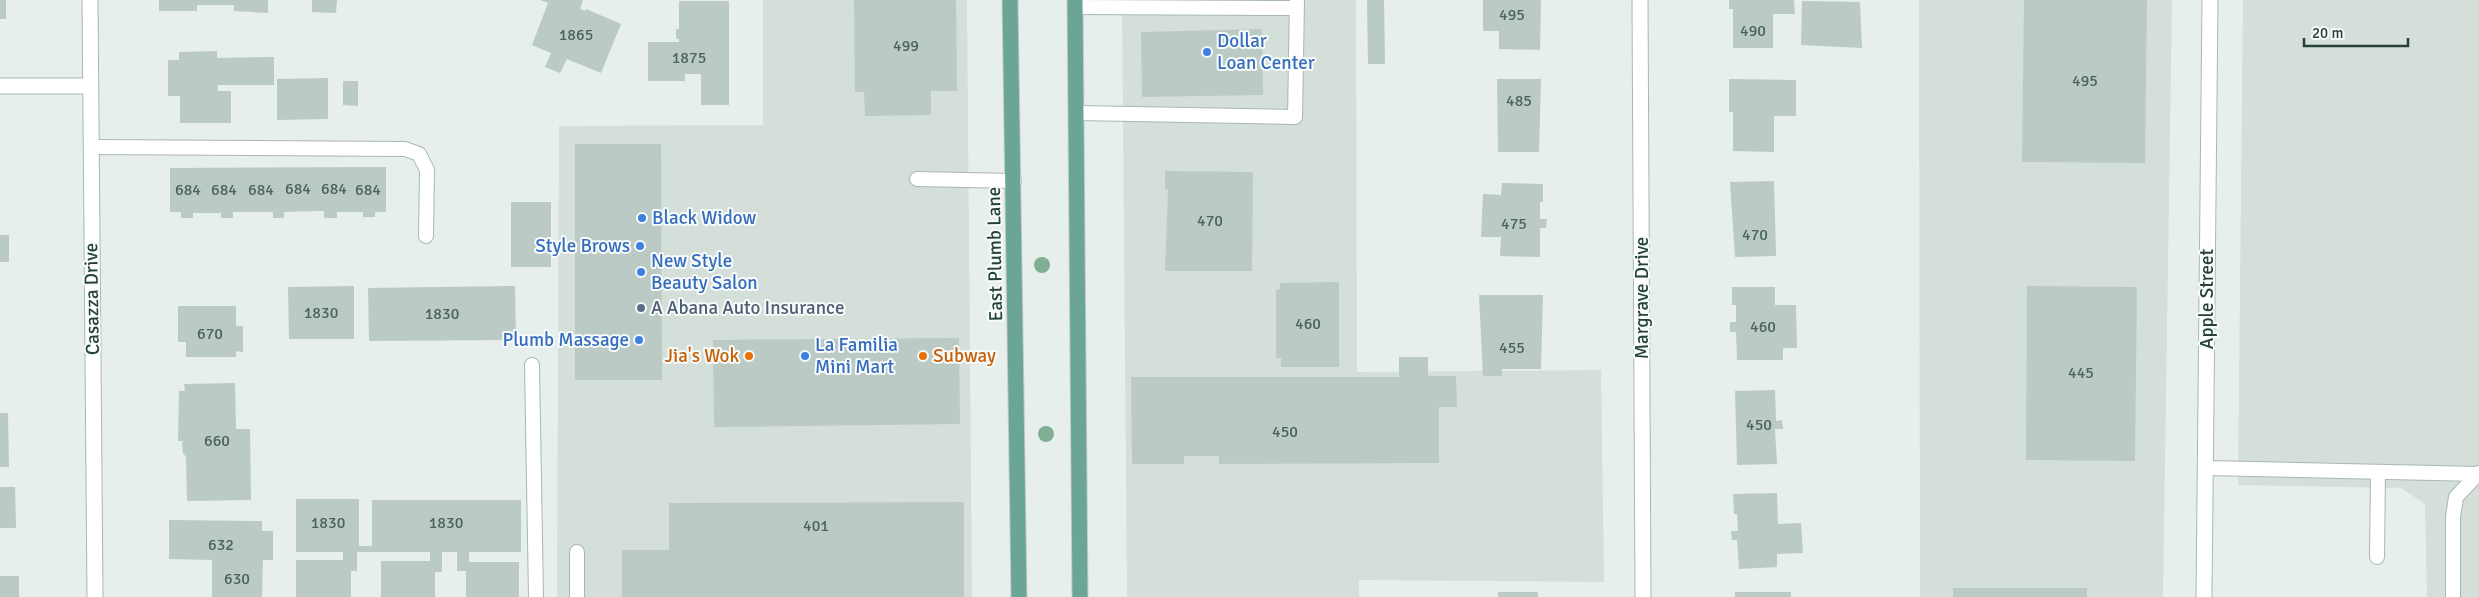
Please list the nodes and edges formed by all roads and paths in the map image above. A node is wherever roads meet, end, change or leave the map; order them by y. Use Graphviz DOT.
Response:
graph roads {
  1 [pos="90,0"];
  2 [pos="1010,0"];
  3 [pos="1640,0"];
  4 [pos="2210,0"];
  5 [pos="1075,3"];
  6 [pos="1297,4"];
  7 [pos="0,86"];
  8 [pos="90,86"];
  9 [pos="1076,113"];
  10 [pos="91,148"];
  11 [pos="917,179"];
  12 [pos="1014,180"];
  13 [pos="426,236"];
  14 [pos="532,365"];
  15 [pos="2206,468"];
  16 [pos="2378,472"];
  17 [pos="2479,474"];
  18 [pos="577,552"];
  19 [pos="2377,557"];
  20 [pos="95,597"];
  21 [pos="536,597"];
  22 [pos="577,597"];
  23 [pos="1019,597"];
  24 [pos="1080,597"];
  25 [pos="1643,597"];
  26 [pos="2204,597"];
  27 [pos="2454,597"];
  1 -- 8 [label="street, Casazza Drive"];
  2 -- 12 [label="main road, East Plumb Lane"];
  3 -- 25 [label="street, Margrave Drive"];
  4 -- 15 [label="street, Apple Street"];
  5 -- 6 [label="lane"];
  5 -- 9 [label="main road"];
  6 -- 9 [label="lane"];
  7 -- 8 [label="street"];
  8 -- 10 [label="street, Casazza Drive"];
  9 -- 24 [label="main road"];
  10 -- 13 [label="lane"];
  10 -- 20 [label="street, Casazza Drive"];
  11 -- 12 [label="lane"];
  12 -- 23 [label="main road, East Plumb Lane"];
  14 -- 21 [label="lane"];
  15 -- 16 [label="lane"];
  15 -- 26 [label="street, Apple Street"];
  16 -- 17 [label="lane"];
  16 -- 19 [label="lane"];
  17 -- 27 [label="lane"];
  18 -- 22 [label="lane"];
}
